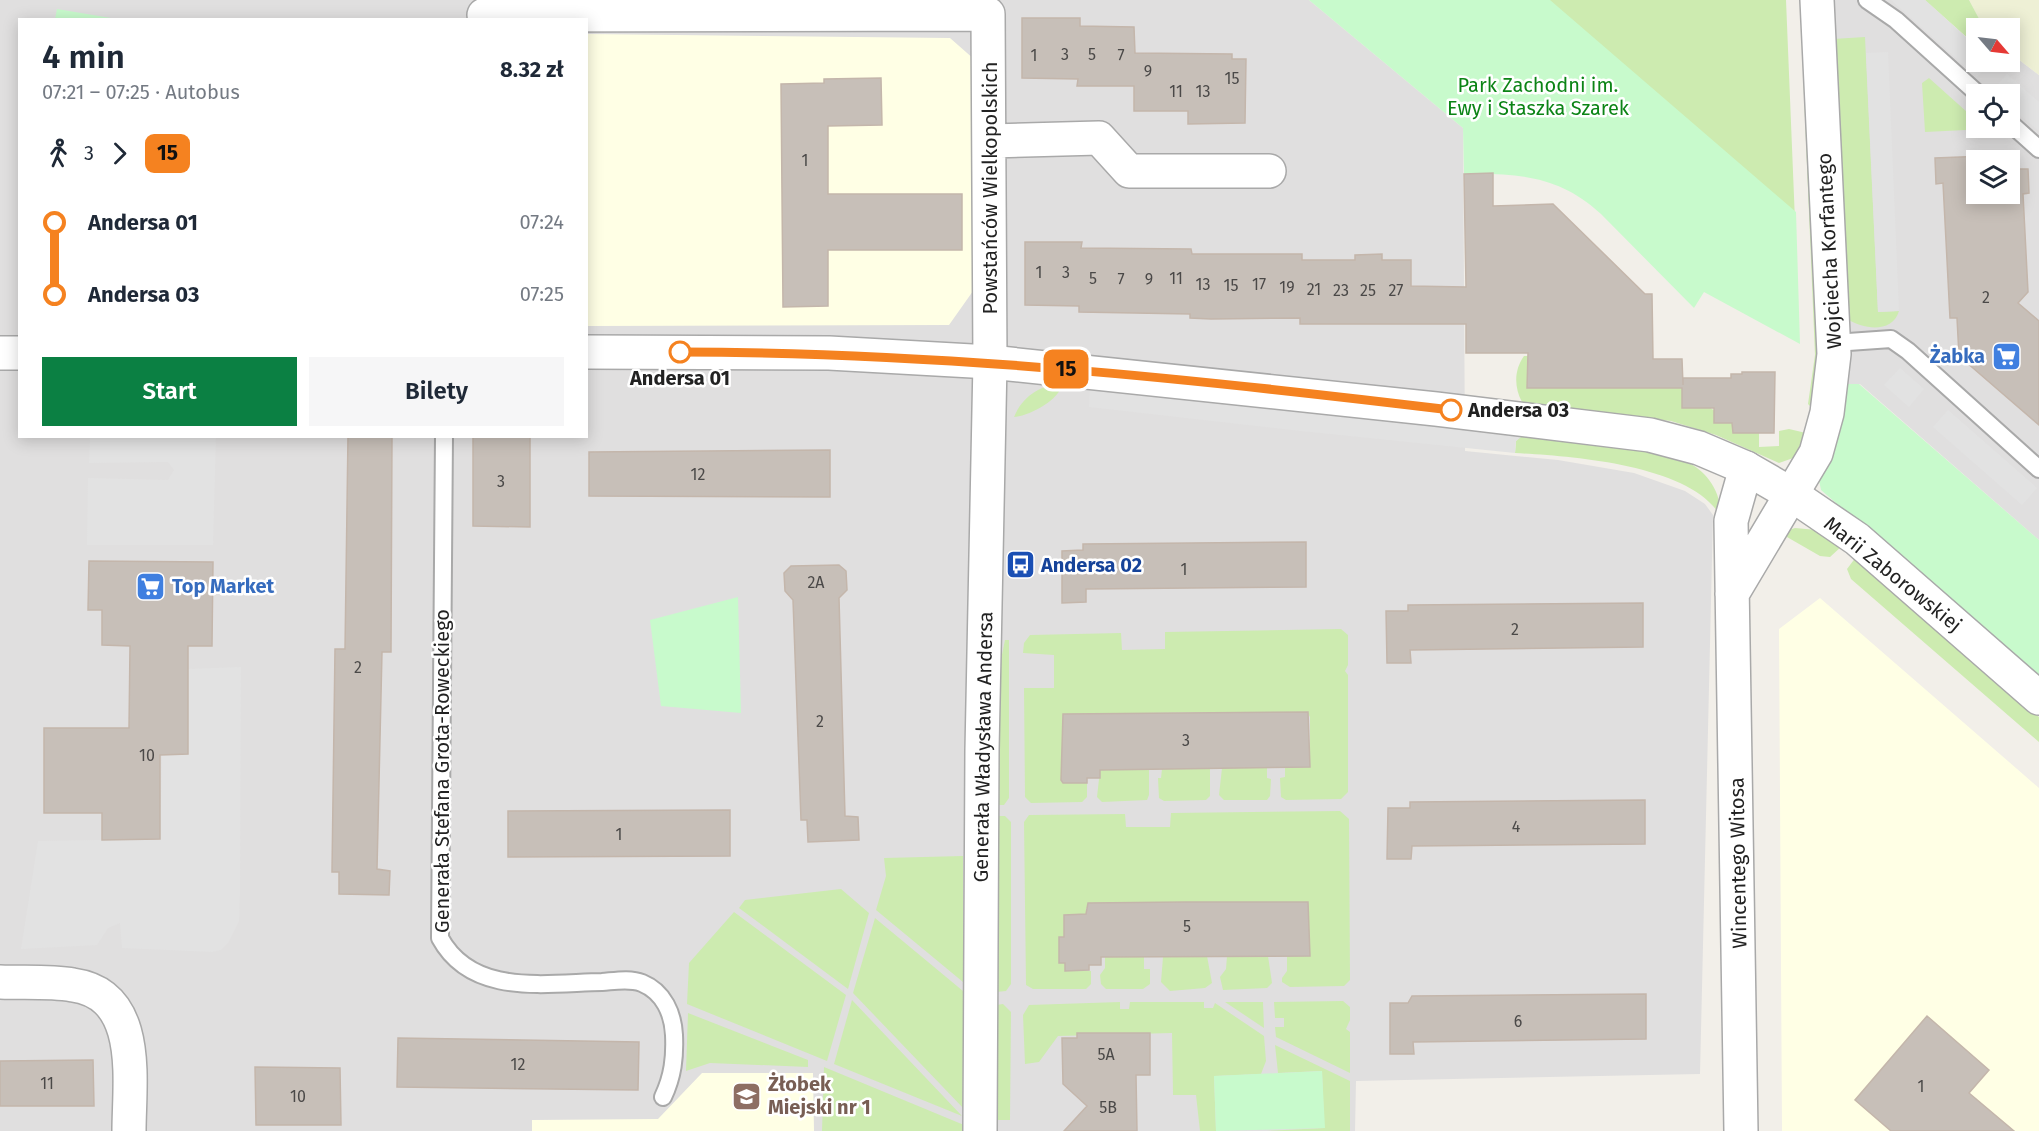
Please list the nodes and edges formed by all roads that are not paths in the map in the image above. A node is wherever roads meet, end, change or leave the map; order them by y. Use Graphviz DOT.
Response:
graph roads {
  1 [pos="1817,0"];
  2 [pos="1867,0"];
  3 [pos="857,8"];
  4 [pos="484,12"];
  5 [pos="1967,84"];
  6 [pos="2020,132"];
  7 [pos="990,141"];
  8 [pos="2039,150"];
  9 [pos="1269,171"];
  10 [pos="1833,343"];
  11 [pos="588,352"];
  12 [pos="0,353"];
  13 [pos="18,354"];
  14 [pos="990,362"];
  15 [pos="444,438"];
  16 [pos="1746,468"];
  17 [pos="2039,469"];
  18 [pos="1791,494"];
  19 [pos="1732,594"];
  20 [pos="2039,698"];
  21 [pos="0,982"];
  22 [pos="663,1097"];
  23 [pos="129,1131"];
  24 [pos="980,1131"];
  25 [pos="1741,1131"];
  1 -- 10 [label="street, Wojciecha Korfantego"];
  2 -- 5 [label="lane"];
  3 -- 4 [label="street"];
  3 -- 7 [label="street, Powstańców Wielkopolskich"];
  6 -- 8 [label="lane"];
  7 -- 9 [label="street"];
  7 -- 14 [label="street, Powstańców Wielkopolskich"];
  10 -- 17 [label="lane"];
  10 -- 18 [label="street, Wojciecha Korfantego"];
  11 -- 14 [label="street, Marii Zaborowskiej"];
  12 -- 13 [label="street"];
  14 -- 16 [label="street, Marii Zaborowskiej"];
  14 -- 24 [label="street, Generała Władysława Andersa"];
  15 -- 22 [label="lane, Generała Stefana Grota-Roweckiego"];
  16 -- 18 [label="street, Marii Zaborowskiej"];
  16 -- 19 [label="street, Wincentego Witosa"];
  18 -- 19 [label="street"];
  18 -- 20 [label="street, Marii Zaborowskiej"];
  19 -- 25 [label="street, Wincentego Witosa"];
  21 -- 23 [label="street"];
}
